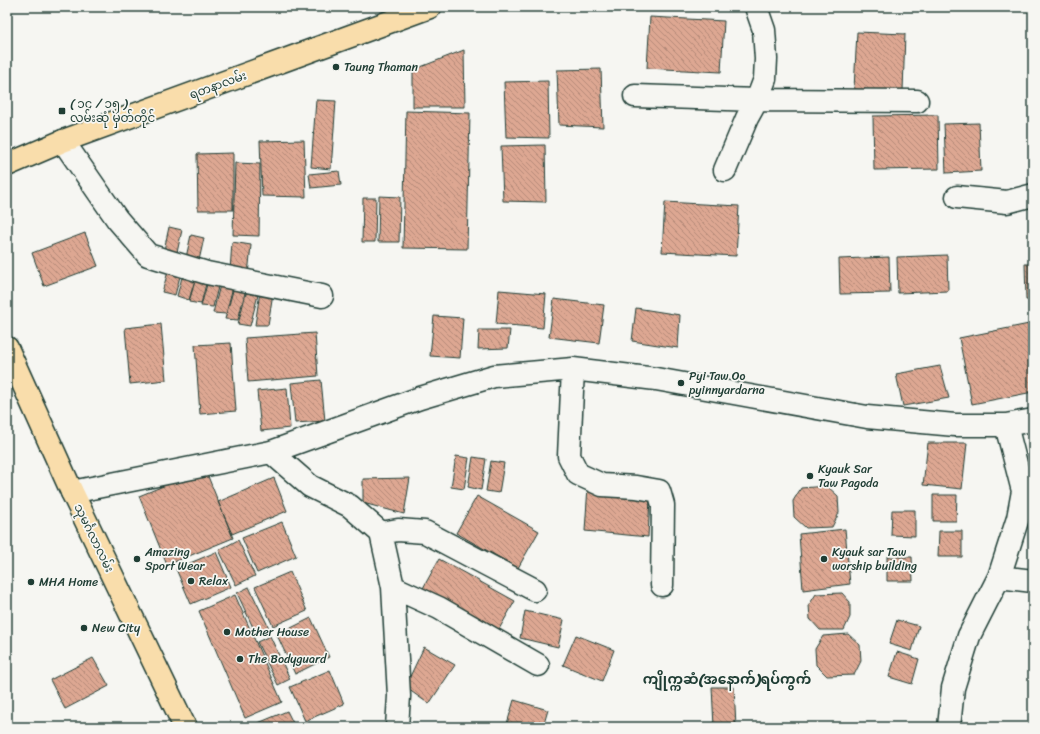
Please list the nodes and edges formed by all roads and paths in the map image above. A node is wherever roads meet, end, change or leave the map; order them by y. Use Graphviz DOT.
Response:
graph roads {
  1 [pos="430,7"];
  2 [pos="756,7"];
  3 [pos="635,96"];
  4 [pos="757,100"];
  5 [pos="917,101"];
  6 [pos="63,141"];
  7 [pos="7,165"];
  8 [pos="725,170"];
  9 [pos="1033,195"];
  10 [pos="957,198"];
  11 [pos="322,296"];
  12 [pos="7,348"];
  13 [pos="573,369"];
  14 [pos="1033,420"];
  15 [pos="1006,425"];
  16 [pos="272,452"];
  17 [pos="72,492"];
  18 [pos="381,534"];
  19 [pos="999,577"];
  20 [pos="1033,581"];
  21 [pos="662,585"];
  22 [pos="393,587"];
  23 [pos="535,590"];
  24 [pos="538,665"];
  25 [pos="185,727"];
  26 [pos="397,727"];
  27 [pos="948,727"];
  1 -- 6 [label="main road, ရတနာလမ်း"];
  2 -- 4 [label="street"];
  3 -- 4 [label="street"];
  4 -- 5 [label="street"];
  4 -- 8 [label="street"];
  6 -- 7 [label="main road, ရတနာလမ်း"];
  6 -- 11 [label="street"];
  9 -- 10 [label="street"];
  12 -- 17 [label="main road, သုမင်္ဂလာလမ်း"];
  13 -- 15 [label="street"];
  13 -- 16 [label="street"];
  13 -- 21 [label="street"];
  14 -- 15 [label="street"];
  15 -- 19 [label="street"];
  16 -- 17 [label="street"];
  16 -- 18 [label="street"];
  17 -- 25 [label="main road, သုမင်္ဂလာလမ်း"];
  18 -- 22 [label="street"];
  18 -- 23 [label="street"];
  19 -- 20 [label="street"];
  19 -- 27 [label="street"];
  22 -- 24 [label="street"];
  22 -- 26 [label="street"];
}
